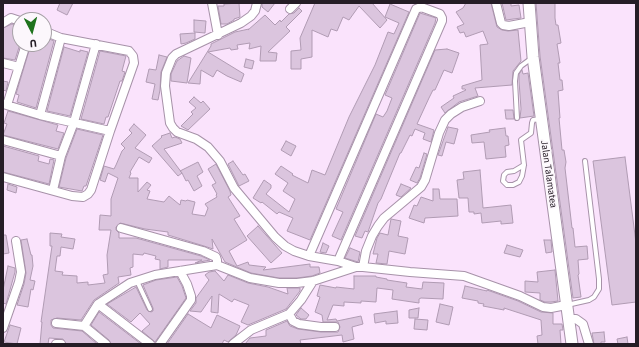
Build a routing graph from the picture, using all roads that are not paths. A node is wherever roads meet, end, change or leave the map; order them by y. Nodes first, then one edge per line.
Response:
1 (212, 3) edge
2 (257, 3) edge
3 (496, 3) edge
4 (529, 3) edge
5 (12, 18) edge
6 (530, 22) junction
7 (3, 23) edge
8 (52, 34) edge
9 (218, 35) junction
10 (61, 38) junction
11 (96, 44) junction
12 (24, 52) edge
13 (533, 57) junction
14 (3, 63) edge
15 (19, 68) junction
16 (480, 101) dead end
17 (5, 104) edge
18 (40, 115) junction
19 (517, 118) dead end
20 (541, 119) junction
21 (74, 122) junction
22 (110, 130) junction
23 (3, 140) edge
24 (61, 156) junction
25 (585, 161) dead end
26 (524, 165) junction
27 (3, 177) edge
28 (53, 190) junction
29 (121, 228) dead end
30 (16, 241) dead end
31 (309, 256) junction
32 (338, 261) junction
33 (217, 266) junction
34 (360, 267) junction
35 (180, 271) junction
36 (137, 281) junction
37 (313, 281) junction
38 (98, 304) junction
39 (566, 305) junction
40 (150, 309) dead end
41 (289, 314) junction
42 (568, 319) junction
43 (56, 323) dead end
44 (84, 326) junction
45 (335, 326) dead end
46 (3, 328) edge
47 (56, 344) edge
48 (61, 344) edge
49 (106, 344) edge
50 (150, 344) edge
51 (160, 344) edge
52 (233, 344) edge
53 (572, 344) edge
54 (589, 344) edge

1 - 9 street
2 - 9 street
3 - 6 street
4 - 6 street, Jalan Talamatea
5 - 7 street
6 - 13 street, Jalan Talamatea
8 - 10 street
9 - 31 street
10 - 11 street
10 - 18 street
11 - 21 street
11 - 22 street
12 - 15 street
13 - 19 lane
13 - 20 street, Jalan Talamatea
14 - 15 street
15 - 17 street
16 - 34 street
17 - 18 street
18 - 21 street
20 - 26 lane
20 - 39 street, Jalan Talamatea
21 - 22 street
21 - 24 street
22 - 28 street
23 - 24 street
24 - 28 street
25 - 39 lane
26 - 26 lane
27 - 28 street
29 - 33 street
30 - 46 street
31 - 32 street
31 - 32 street
32 - 34 street
33 - 35 street
33 - 37 street
34 - 37 street
34 - 39 street
35 - 36 street
35 - 51 street
36 - 38 street
36 - 40 lane
37 - 41 street
38 - 44 street
38 - 50 street
39 - 42 street, Jalan Talamatea
41 - 45 street
41 - 52 street
42 - 53 street, Jalan Talamatea
42 - 54 street
43 - 44 street
44 - 49 street
47 - 48 street

